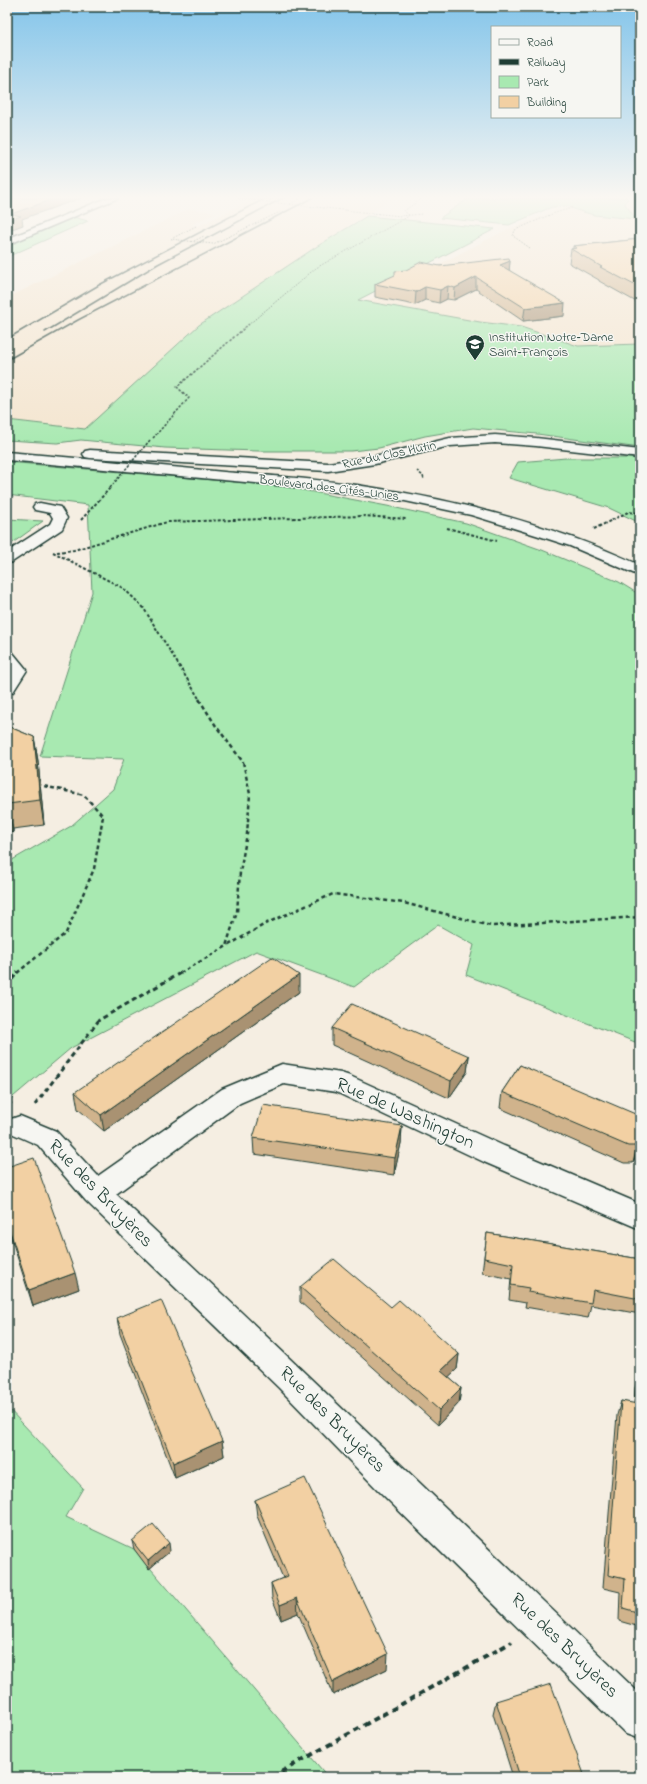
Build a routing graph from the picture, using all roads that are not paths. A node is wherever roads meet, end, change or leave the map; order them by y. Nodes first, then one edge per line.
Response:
1 (7, 447) edge
2 (90, 454) junction
3 (635, 454) edge
4 (7, 456) edge
5 (40, 508) dead end
6 (640, 556) edge
7 (7, 559) edge
8 (640, 571) edge
9 (7, 657) edge
10 (7, 688) edge
11 (20, 1126) road end
12 (96, 1193) junction
13 (640, 1217) edge
14 (640, 1720) edge

1 - 2 main road, Boulevard des Cités-Unies
2 - 3 main road, Rue du Clos Hutin
2 - 6 main road, Boulevard des Cités-Unies
4 - 8 main road, Boulevard des Cités-Unies
5 - 7 main road
9 - 10 main road
11 - 12 main road, Rue des Bruyères
12 - 13 main road, Rue de Washington
12 - 14 main road, Rue des Bruyères

